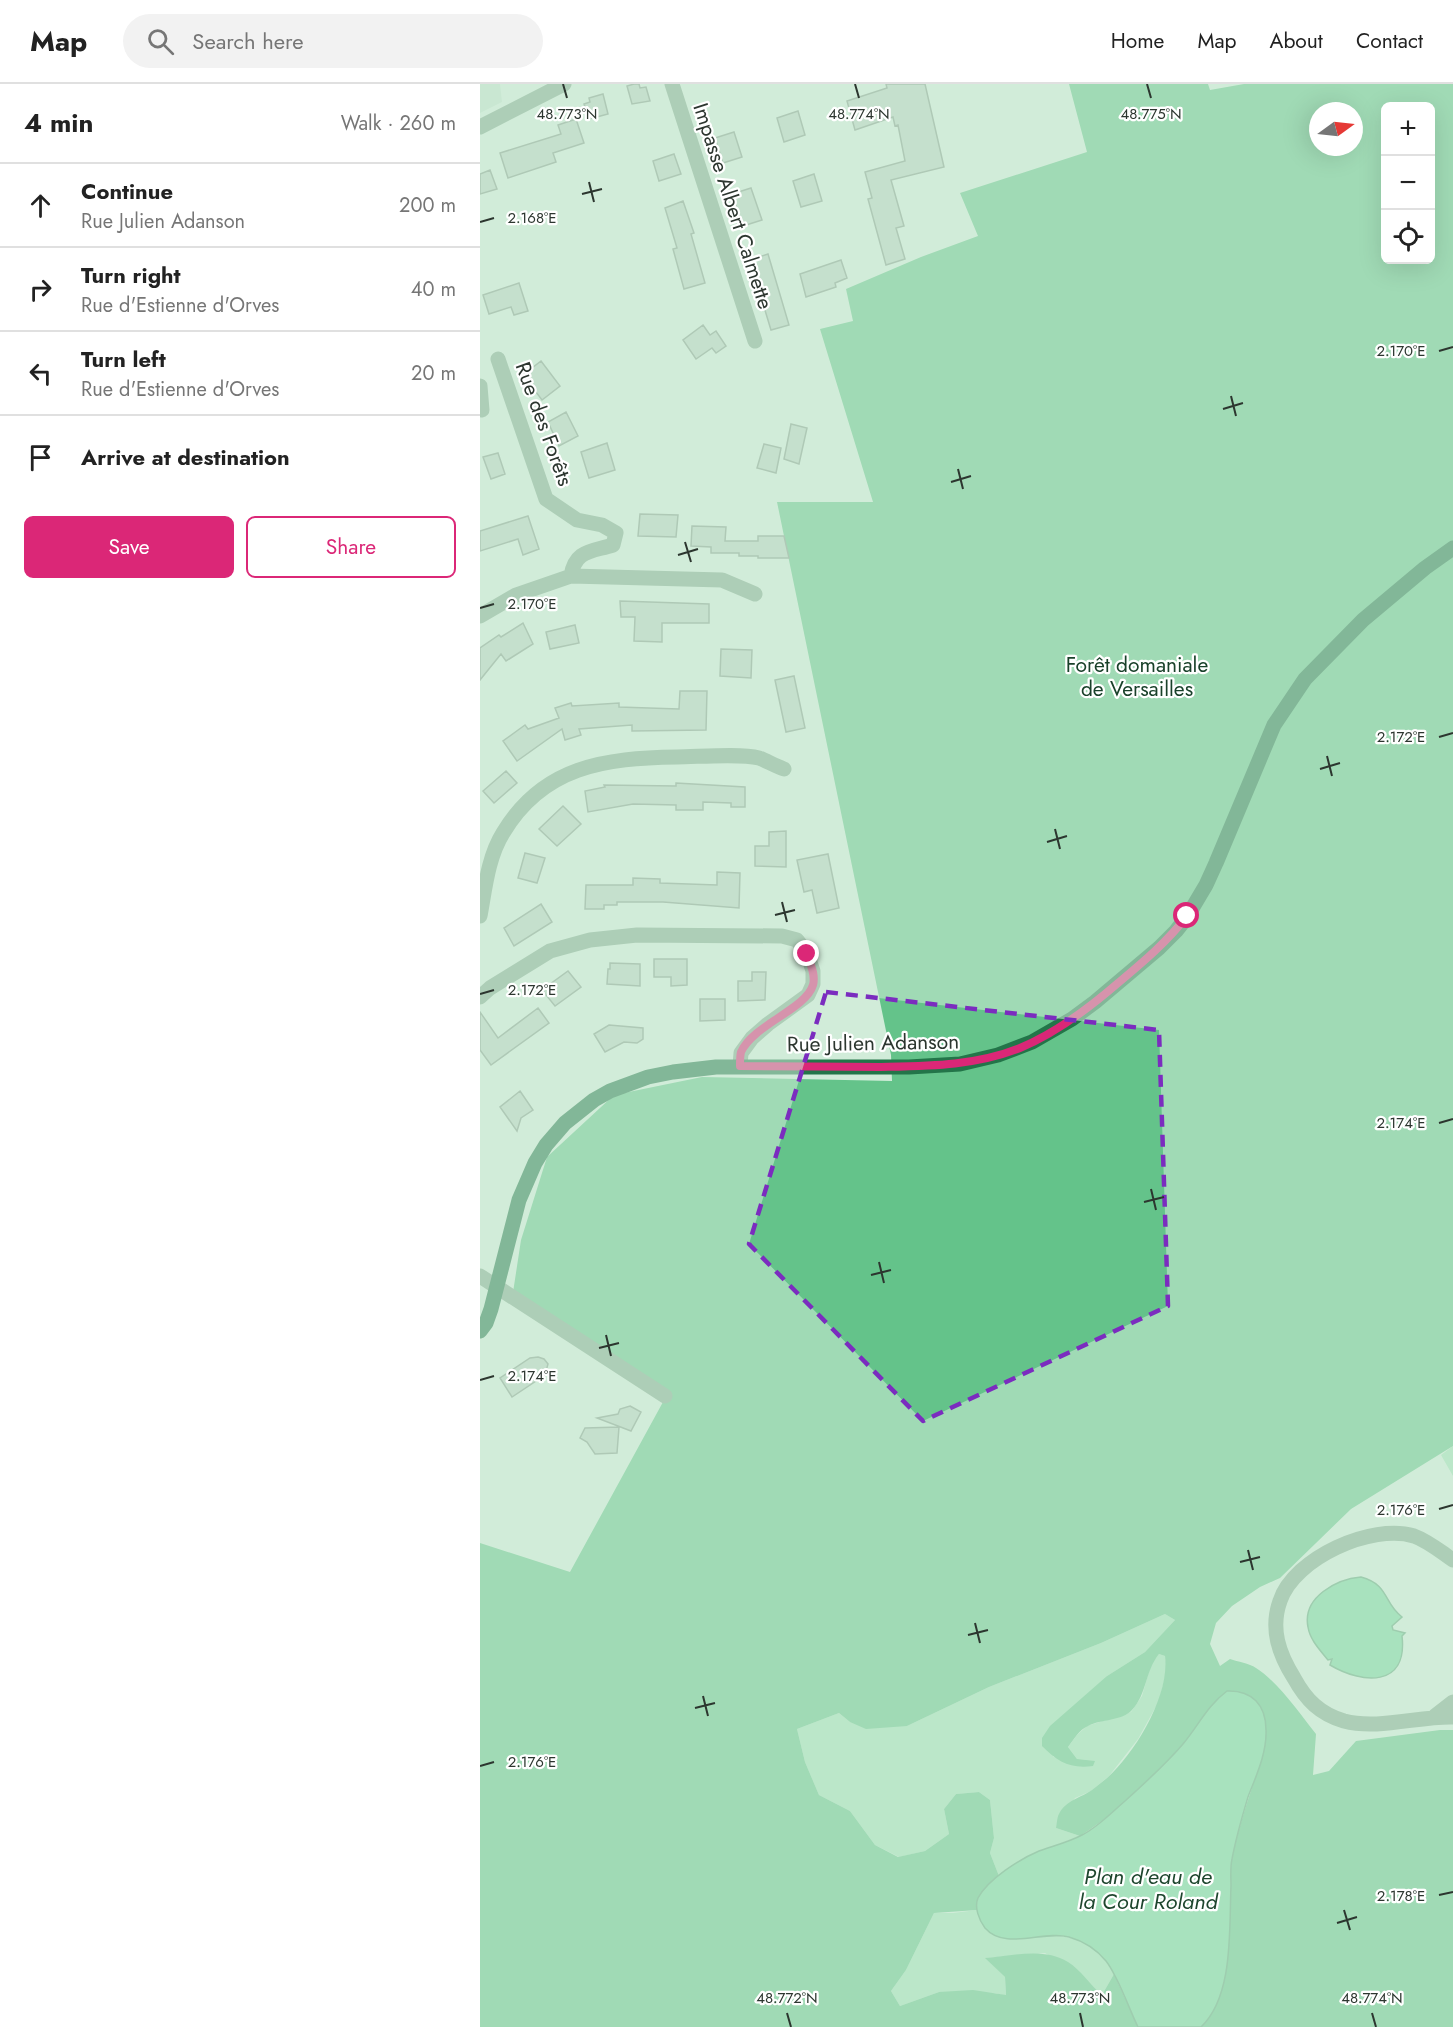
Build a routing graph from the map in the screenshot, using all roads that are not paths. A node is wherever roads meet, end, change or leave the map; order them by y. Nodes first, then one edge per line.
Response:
1 (564, 84) edge
2 (672, 84) edge
3 (480, 127) edge
4 (755, 341) dead end
5 (498, 359) dead end
6 (480, 386) edge
7 (482, 410) dead end
8 (1453, 548) edge
9 (572, 576) junction
10 (755, 594) dead end
11 (480, 616) edge
12 (783, 769) dead end
13 (480, 916) edge
14 (480, 997) edge
15 (740, 1066) junction
16 (480, 1276) edge
17 (496, 1287) junction
18 (480, 1331) edge
19 (665, 1396) dead end
20 (1453, 1560) edge
21 (1453, 1702) edge
22 (1435, 1716) junction
23 (1453, 1717) edge

1 - 3 street
2 - 4 street, Impasse Albert Calmette
5 - 9 street, Rue des Forêts
6 - 7 street
8 - 15 main road, Rue Julien Adanson
9 - 10 street
9 - 11 street
12 - 13 street
14 - 15 street
15 - 17 main road, Rue Julien Adanson
16 - 17 street
17 - 18 main road, Rue Julien Adanson
17 - 19 street
20 - 22 street
21 - 22 street
22 - 23 street

